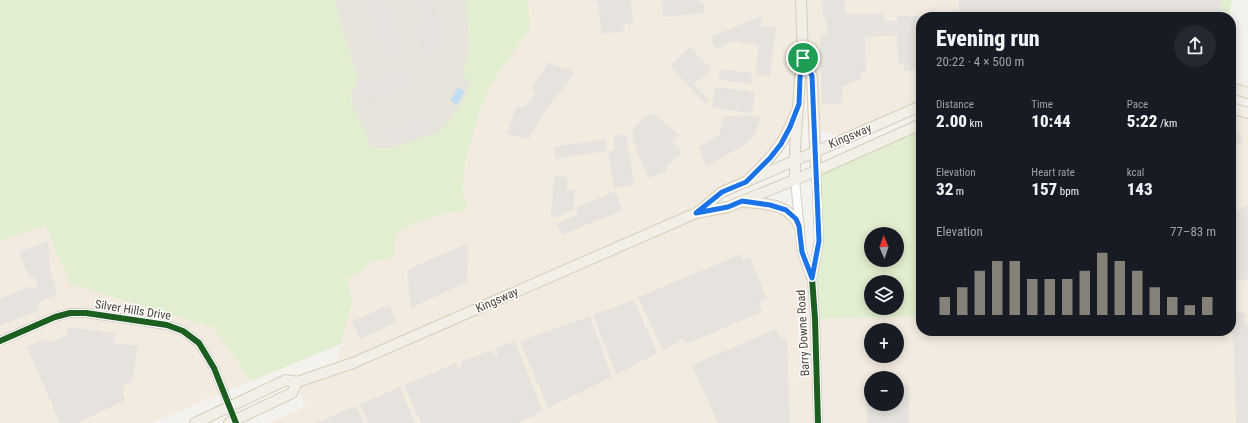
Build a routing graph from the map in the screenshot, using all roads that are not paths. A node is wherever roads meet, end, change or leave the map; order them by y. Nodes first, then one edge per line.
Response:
1 (801, 0) edge
2 (803, 58) junction
3 (1236, 89) edge
4 (1248, 93) edge
5 (799, 104) junction
6 (916, 108) edge
7 (1236, 109) edge
8 (1248, 113) edge
9 (916, 126) edge
10 (815, 151) junction
11 (795, 161) junction
12 (816, 171) junction
13 (795, 180) junction
14 (746, 182) junction
15 (742, 201) junction
16 (696, 213) junction
17 (799, 226) junction
18 (812, 278) junction
19 (0, 341) edge
20 (297, 382) junction
21 (230, 406) junction
22 (233, 422) edge
23 (196, 423) edge
24 (818, 423) edge

1 - 2 main road, Barry Downe Road
2 - 5 main road, Barry Downe Road
2 - 10 main road, Barry Downe Road
3 - 4 main road
5 - 11 main road, Barry Downe Road
5 - 14 main road
6 - 10 main road, Kingsway
7 - 8 main road
9 - 12 main road, Kingsway
10 - 11 main road, Kingsway
10 - 12 main road, Barry Downe Road
11 - 13 main road, Barry Downe Road
11 - 14 main road, Kingsway
12 - 13 main road, Kingsway
12 - 18 street, Barry Downe Road
13 - 15 main road, Kingsway
13 - 17 street, Barry Downe Road
14 - 16 main road, Kingsway
15 - 16 main road, Kingsway
15 - 17 main road
16 - 20 main road, Kingsway
17 - 18 street, Barry Downe Road
18 - 24 street, Barry Downe Road
19 - 21 street, Silver Hills Drive
20 - 21 main road, Kingsway
20 - 22 main road
21 - 22 street, Silver Hills Drive
21 - 23 main road, Kingsway

